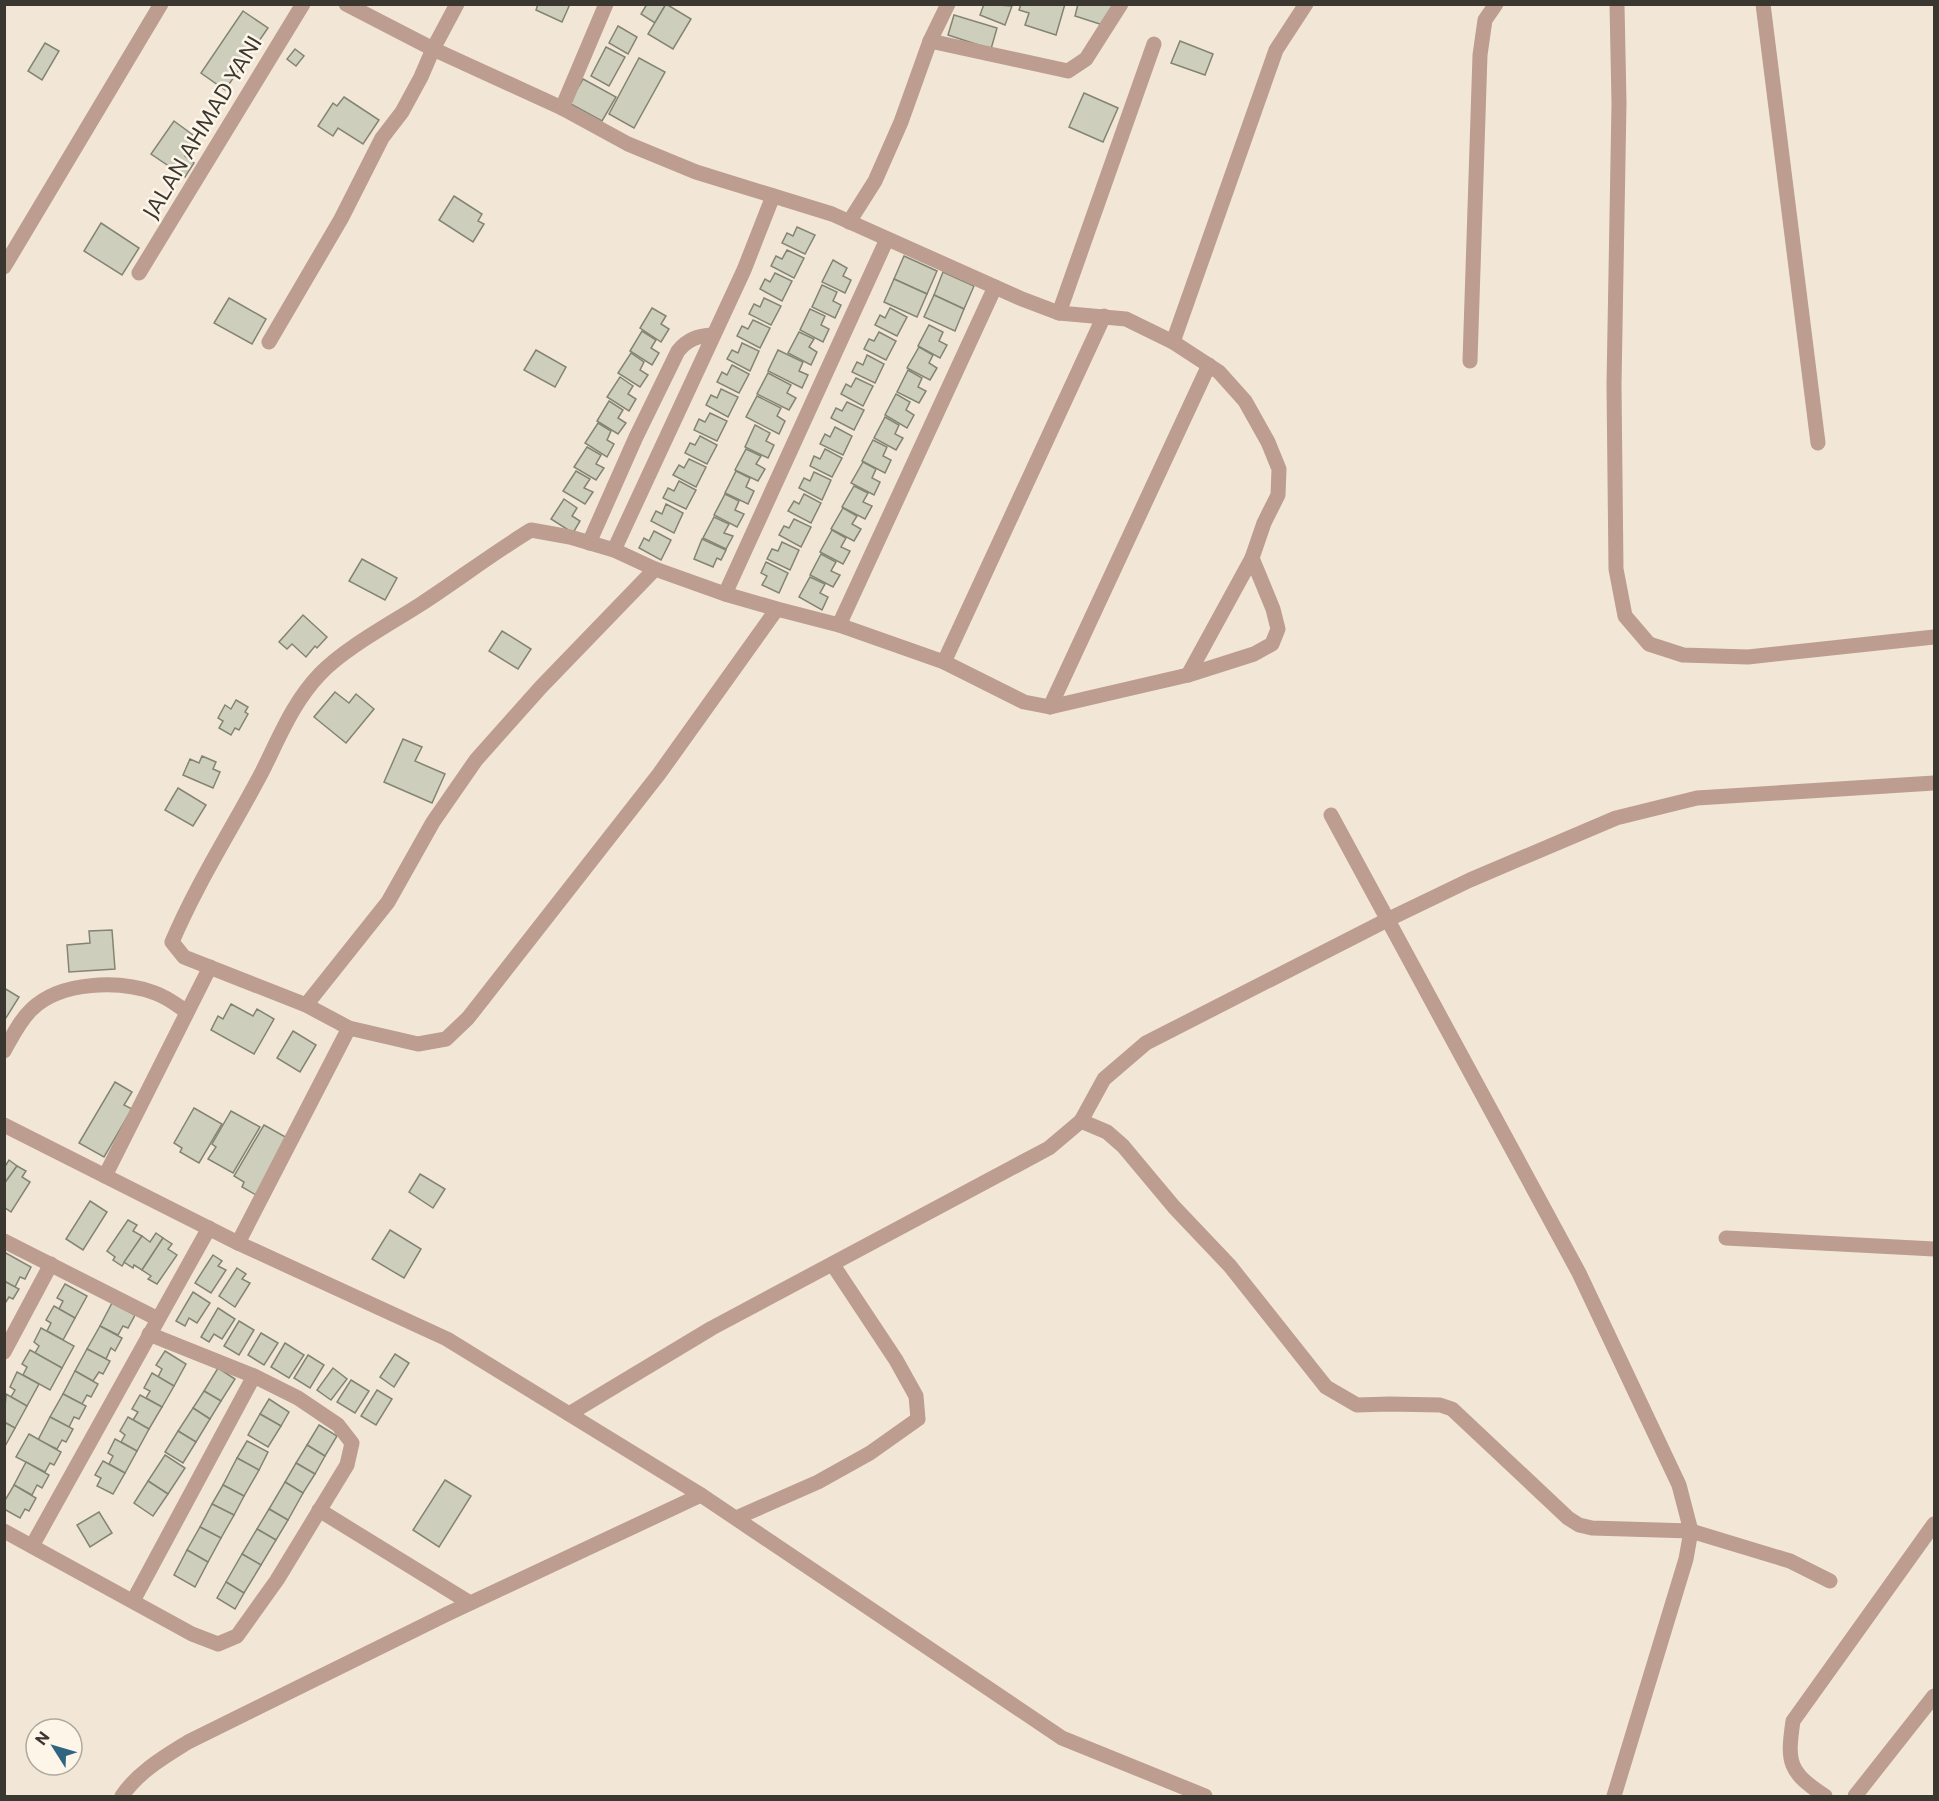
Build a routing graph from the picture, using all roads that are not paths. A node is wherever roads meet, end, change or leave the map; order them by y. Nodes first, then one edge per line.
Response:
1 (161, 4) edge
2 (303, 4) edge
3 (346, 4) edge
4 (457, 4) edge
5 (606, 4) edge
6 (948, 4) edge
7 (1121, 4) edge
8 (1306, 4) edge
9 (1496, 4) edge
10 (1617, 4) edge
11 (1763, 4) edge
12 (930, 41) junction
13 (1154, 44) dead end
14 (434, 49) junction
15 (562, 108) junction
16 (772, 196) junction
17 (849, 222) junction
18 (887, 239) junction
19 (4, 267) edge
20 (140, 273) dead end
21 (994, 287) junction
22 (1059, 313) junction
23 (1104, 316) junction
24 (713, 335) junction
25 (270, 342) dead end
26 (1173, 342) junction
27 (1470, 361) dead end
28 (1209, 365) junction
29 (1818, 443) dead end
30 (589, 543) junction
31 (614, 550) junction
32 (1252, 558) junction
33 (655, 569) junction
34 (725, 594) junction
35 (777, 609) junction
36 (839, 625) junction
37 (1935, 638) edge
38 (945, 662) junction
39 (1188, 675) junction
40 (1050, 707) junction
41 (1935, 783) edge
42 (1332, 815) dead end
43 (1389, 918) junction
44 (210, 967) junction
45 (306, 1005) junction
46 (187, 1012) junction
47 (349, 1028) junction
48 (4, 1052) edge
49 (1081, 1121) junction
50 (4, 1125) edge
51 (105, 1176) junction
52 (209, 1227) junction
53 (1726, 1238) dead end
54 (4, 1241) edge
55 (238, 1243) junction
56 (1935, 1249) edge
57 (51, 1264) junction
58 (833, 1265) junction
59 (158, 1318) junction
60 (149, 1334) junction
61 (4, 1352) edge
62 (254, 1376) junction
63 (569, 1414) junction
64 (701, 1495) junction
65 (319, 1510) junction
66 (736, 1518) junction
67 (1935, 1524) edge
68 (4, 1531) edge
69 (1691, 1531) junction
70 (32, 1546) junction
71 (1830, 1581) dead end
72 (133, 1601) junction
73 (470, 1603) junction
74 (1935, 1696) edge
75 (122, 1797) edge
76 (1205, 1797) edge
77 (1614, 1797) edge
78 (1825, 1797) edge
79 (1855, 1797) edge

1 - 19 street
2 - 20 street, JALAN AHMAD YANI
3 - 14 street
4 - 14 street
5 - 15 street
6 - 12 street
7 - 12 street
8 - 26 street
9 - 27 street
10 - 37 street
11 - 29 street
12 - 17 street
13 - 22 street
14 - 15 street
14 - 25 street
15 - 16 street
16 - 17 street
16 - 24 street
17 - 18 street
18 - 21 street
18 - 34 street
21 - 22 street
21 - 36 street
22 - 23 street
23 - 26 street
23 - 38 street
24 - 30 street
24 - 31 street
26 - 28 street
28 - 32 street
28 - 40 street
30 - 31 street
30 - 44 street
31 - 33 street
32 - 39 street
32 - 39 street
33 - 34 street
33 - 45 street
34 - 35 street
35 - 36 street
35 - 47 street
36 - 38 street
38 - 40 street
39 - 40 street
41 - 43 street
42 - 43 street
43 - 49 street
43 - 69 street
44 - 45 street
44 - 46 street
45 - 47 street
46 - 48 street
46 - 51 street
47 - 55 street
49 - 58 street
49 - 69 street
50 - 51 street
51 - 52 street
52 - 55 street
52 - 59 street
53 - 56 street
54 - 57 street
55 - 63 street
57 - 59 street
57 - 61 street
58 - 63 street
58 - 66 street
59 - 60 street
60 - 62 street
60 - 70 street
62 - 65 street
62 - 72 street
63 - 64 street
64 - 66 street
64 - 73 street
65 - 72 street
65 - 73 street
66 - 76 street
67 - 78 street
68 - 70 street
69 - 71 street
69 - 77 street
70 - 72 street
73 - 75 street
74 - 79 street

